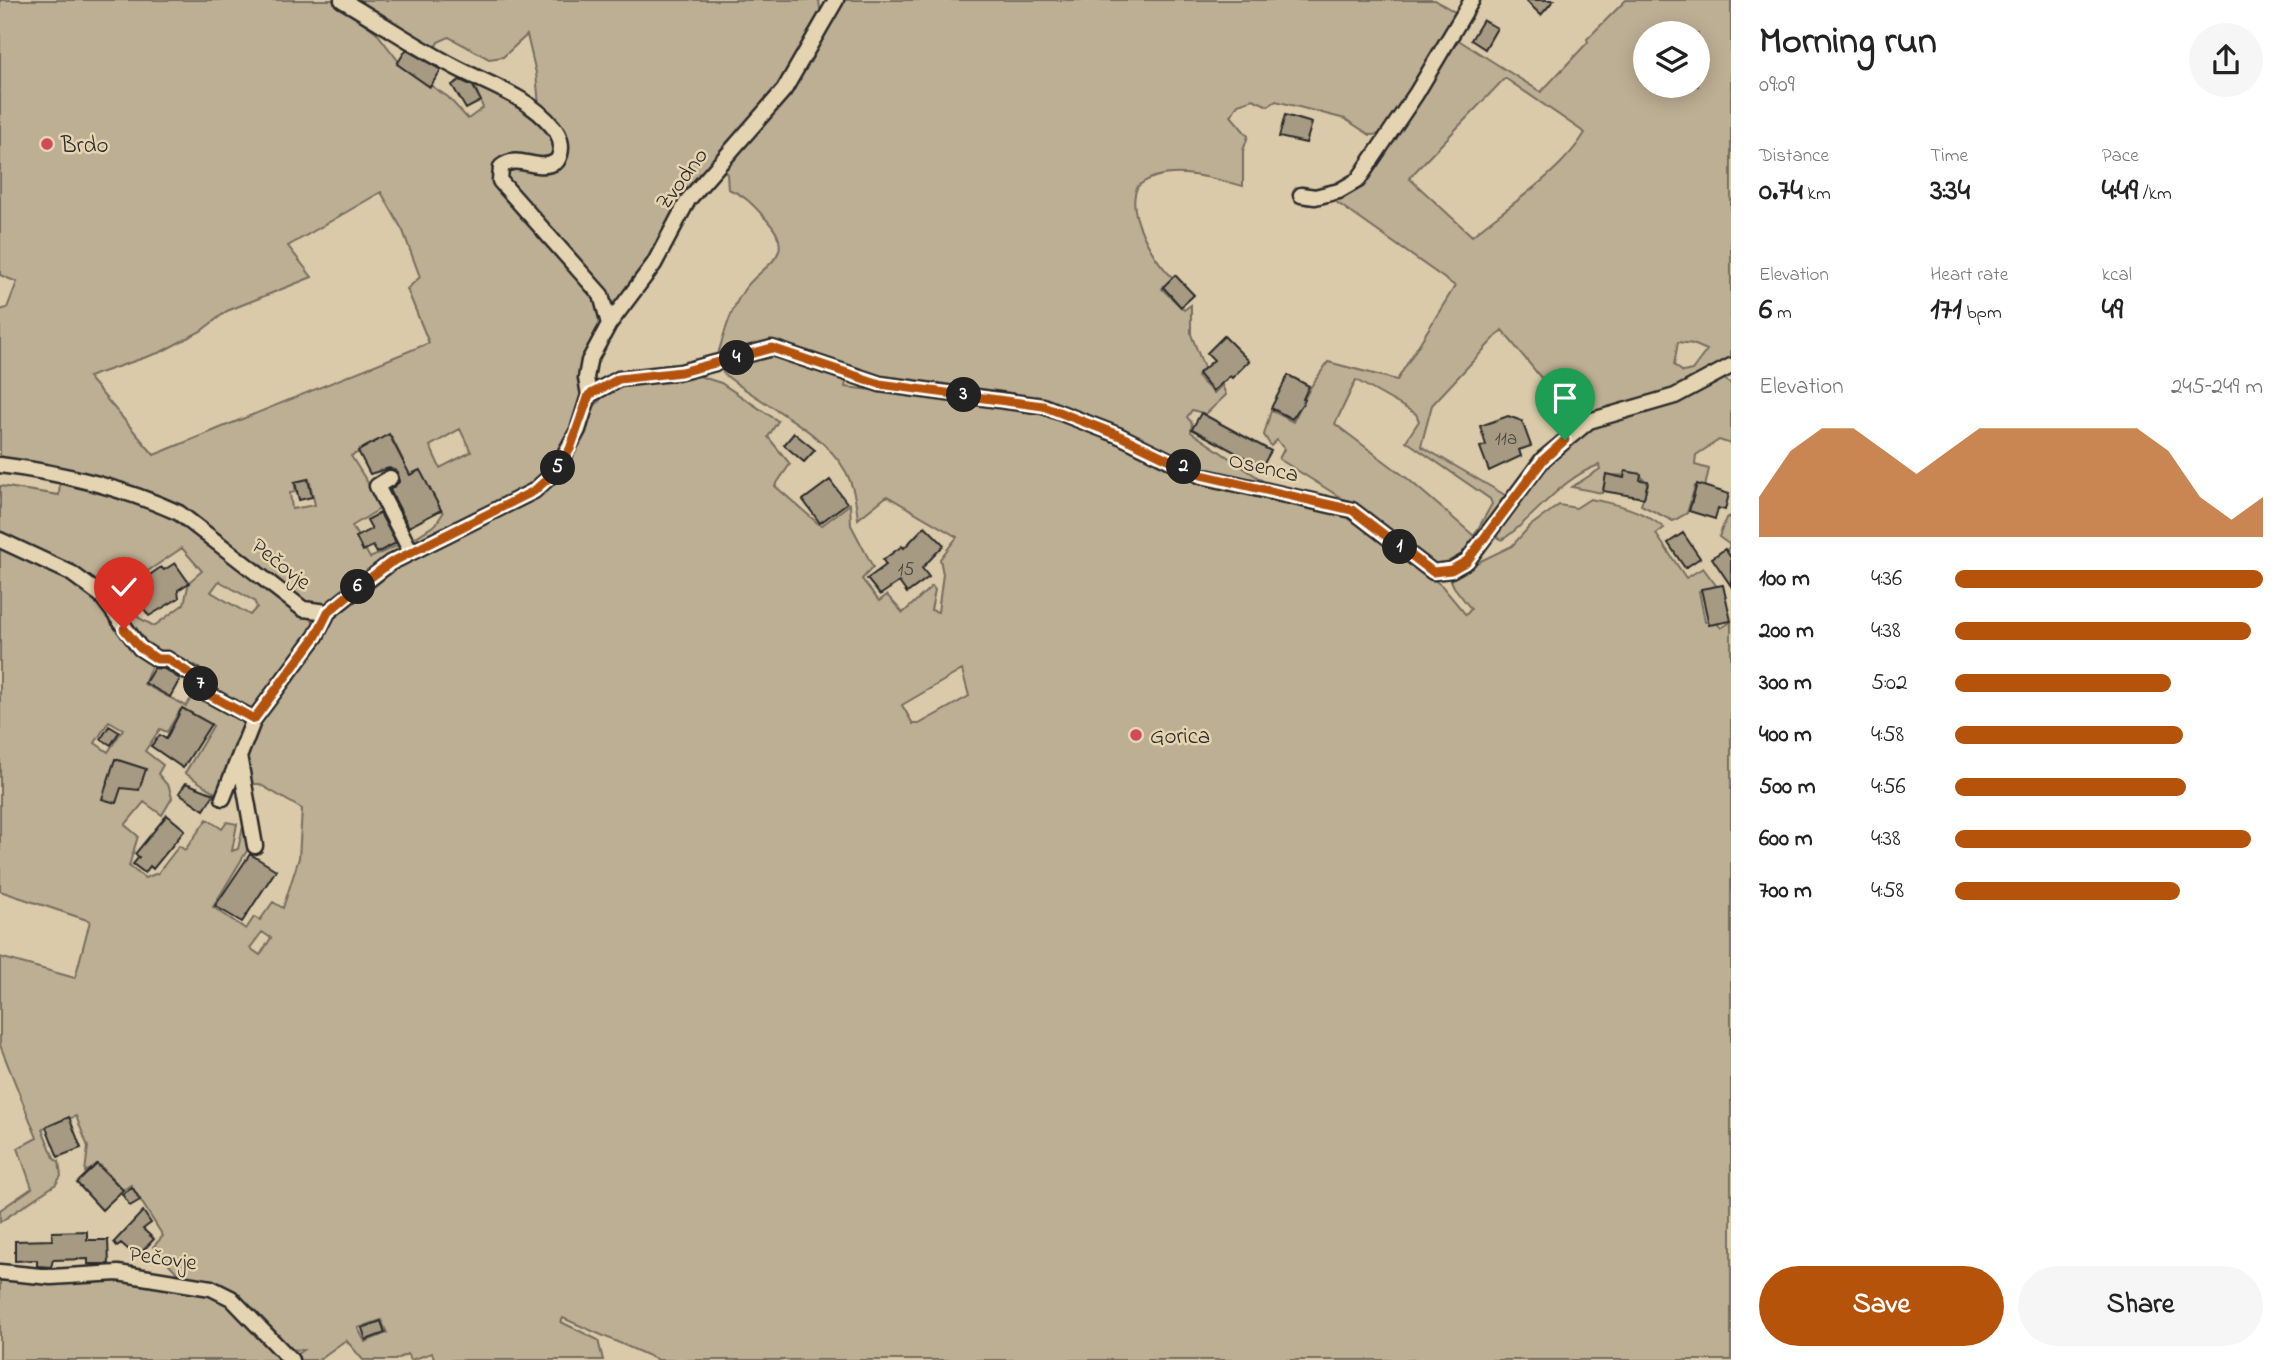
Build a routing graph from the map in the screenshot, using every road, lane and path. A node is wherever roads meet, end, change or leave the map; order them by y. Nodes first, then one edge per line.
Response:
1 (342, 0) edge
2 (836, 0) edge
3 (1472, 0) edge
4 (1301, 195) dead end
5 (609, 324) junction
6 (1731, 366) edge
7 (589, 395) junction
8 (0, 465) edge
9 (390, 478) dead end
10 (0, 540) edge
11 (411, 552) junction
12 (328, 612) junction
13 (254, 719) junction
14 (240, 756) junction
15 (223, 798) dead end
16 (255, 846) dead end
17 (0, 1272) edge
18 (291, 1360) edge

1 - 5 street
2 - 5 street, Zvodno
3 - 4 street
5 - 7 street, Zvodno
6 - 7 street, Osenca
7 - 11 street, Pečovje
8 - 12 street, Pečovje
9 - 11 street
10 - 13 street
11 - 12 street, Pečovje
12 - 13 street
13 - 14 street
14 - 15 street
14 - 16 street
17 - 18 street, Pečovje

